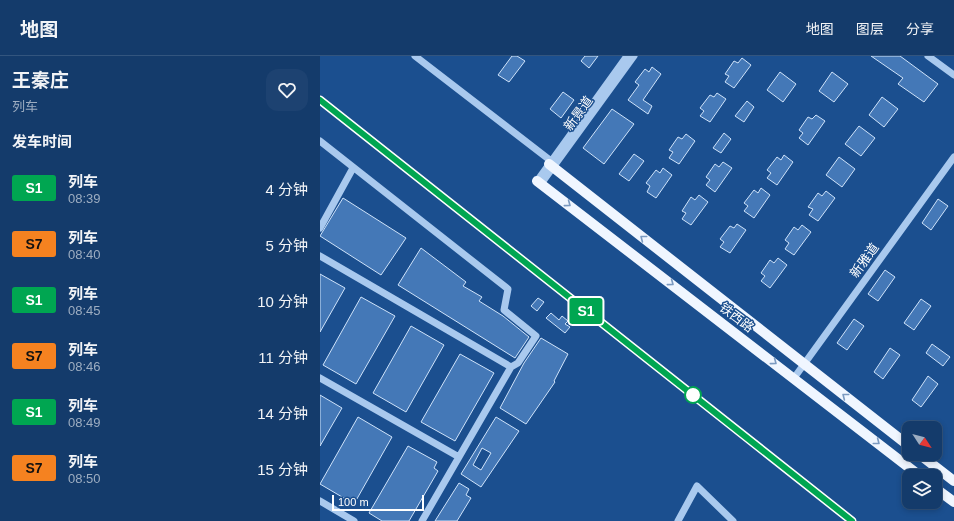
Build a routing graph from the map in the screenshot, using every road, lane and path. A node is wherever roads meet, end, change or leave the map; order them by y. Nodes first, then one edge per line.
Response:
1 (415, 56) edge
2 (627, 56) edge
3 (634, 56) edge
4 (928, 56) edge
5 (954, 75) edge
6 (320, 140) edge
7 (954, 157) edge
8 (552, 164) junction
9 (954, 165) edge
10 (354, 168) junction
11 (539, 182) joint
12 (320, 228) edge
13 (320, 256) edge
14 (806, 366) junction
15 (511, 367) junction
16 (320, 378) edge
17 (796, 379) junction
18 (902, 441) edge
19 (459, 457) junction
20 (929, 461) edge
21 (911, 469) edge
22 (954, 481) edge
23 (942, 493) edge
24 (320, 501) edge
25 (954, 502) edge
26 (354, 521) edge
27 (422, 521) edge
28 (678, 521) edge
29 (733, 521) edge

1 - 8 street
2 - 8 street, 新景道
3 - 8 street, 新景道
4 - 5 street
6 - 10 street
7 - 14 street, 新雅道
8 - 11 street, 新景道
14 -> 8 main road, 铁西路
9 - 14 street, 新雅道
10 - 12 street
10 - 15 street
11 -> 17 main road, 铁西路
13 - 15 street
14 - 17 street, 新雅道
18 -> 14 main road, 铁西路
15 - 19 street
16 - 19 street
17 -> 21 main road, 铁西路
19 - 27 street
20 - 22 main road
23 - 25 main road
24 - 26 street
28 - 29 street

